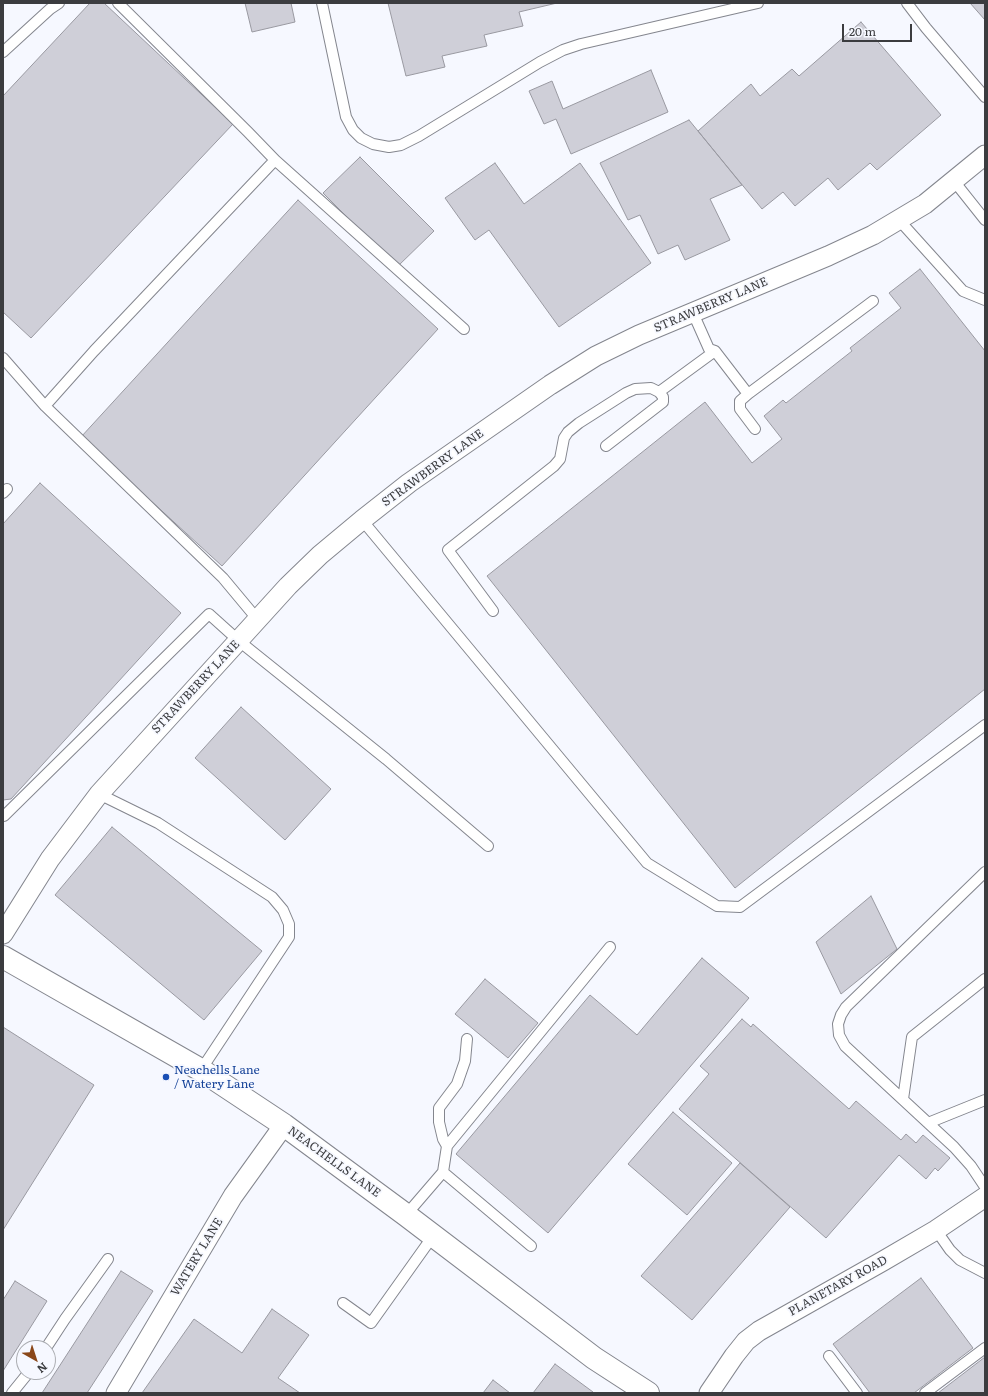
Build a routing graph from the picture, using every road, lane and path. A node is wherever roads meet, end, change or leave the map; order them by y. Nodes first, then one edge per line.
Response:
1 (59, 3) edge
2 (118, 3) edge
3 (322, 3) edge
4 (758, 3) edge
5 (907, 3) edge
6 (3, 52) edge
7 (985, 97) edge
8 (985, 155) edge
9 (275, 160) junction
10 (954, 181) junction
11 (899, 220) junction
12 (985, 220) edge
13 (985, 300) edge
14 (873, 301) dead end
15 (693, 313) junction
16 (464, 329) dead end
17 (715, 351) junction
18 (3, 358) edge
19 (659, 392) junction
20 (748, 394) junction
21 (45, 406) junction
22 (755, 430) dead end
23 (606, 446) dead end
24 (362, 520) junction
25 (493, 610) dead end
26 (258, 620) junction
27 (239, 641) junction
28 (985, 725) edge
29 (99, 794) junction
30 (3, 816) edge
31 (488, 846) dead end
32 (985, 872) edge
33 (3, 934) edge
34 (610, 947) dead end
35 (3, 957) edge
36 (985, 979) edge
37 (467, 1039) dead end
38 (201, 1070) junction
39 (903, 1099) junction
40 (985, 1100) edge
41 (928, 1123) junction
42 (284, 1125) junction
43 (447, 1146) junction
44 (443, 1172) junction
45 (985, 1187) edge
46 (985, 1197) edge
47 (406, 1215) junction
48 (936, 1230) junction
49 (433, 1236) junction
50 (531, 1246) dead end
51 (108, 1259) dead end
52 (985, 1273) edge
53 (343, 1303) dead end
54 (52, 1340) edge
55 (985, 1348) edge
56 (829, 1356) dead end
57 (23, 1380) edge
58 (12, 1393) edge
59 (116, 1393) edge
60 (648, 1393) edge
61 (709, 1393) edge
62 (857, 1393) edge
63 (925, 1393) edge

1 - 6 lane
2 - 9 lane
3 - 4 lane
5 - 7 lane
8 - 10 street, STRAWBERRY LANE
9 - 16 lane
9 - 21 lane
10 - 11 street, STRAWBERRY LANE
10 - 12 lane
11 - 13 lane
11 - 15 street, STRAWBERRY LANE
14 - 20 lane
15 - 17 lane
15 - 24 street, STRAWBERRY LANE
17 - 19 lane
17 - 20 lane
18 - 21 lane
19 - 23 lane
19 - 25 lane
20 - 22 lane
21 - 26 lane
24 - 26 street, STRAWBERRY LANE
24 - 28 lane
26 - 27 street, STRAWBERRY LANE
27 - 29 street, STRAWBERRY LANE
27 - 30 lane
27 - 31 lane
29 - 33 street, STRAWBERRY LANE
29 - 38 lane
32 - 39 lane
34 - 43 lane
35 - 38 street, NEACHELLS LANE
36 - 39 lane
37 - 43 lane
38 - 42 street, NEACHELLS LANE
39 - 41 lane
40 - 41 lane
41 - 45 lane
42 - 47 street, NEACHELLS LANE
42 - 59 street, WATERY LANE
43 - 44 lane
44 - 47 lane
44 - 50 lane
46 - 48 street, PLANETARY ROAD
47 - 49 street, NEACHELLS LANE
48 - 52 lane
48 - 61 street, PLANETARY ROAD
49 - 53 lane
49 - 60 street, NEACHELLS LANE
51 - 54 lane
55 - 63 lane
56 - 62 lane
57 - 58 lane

